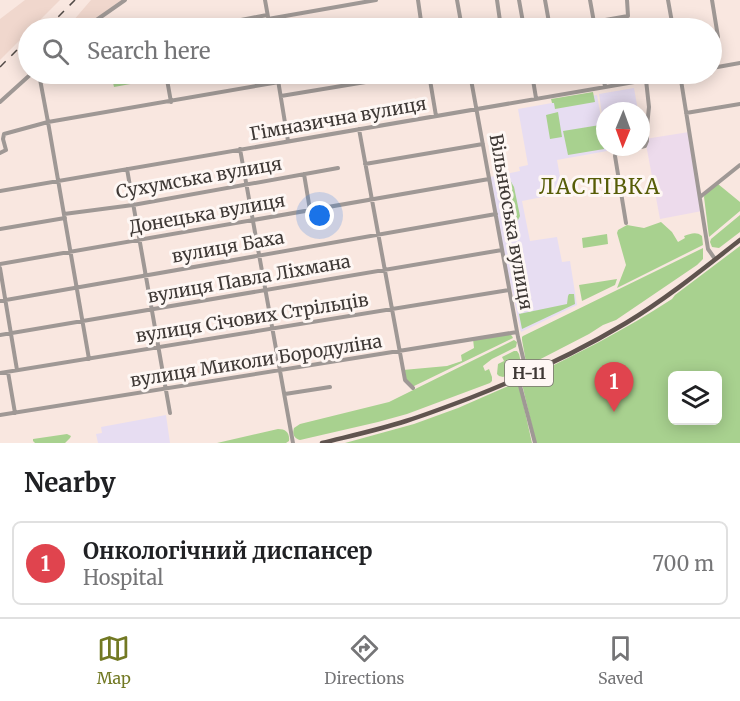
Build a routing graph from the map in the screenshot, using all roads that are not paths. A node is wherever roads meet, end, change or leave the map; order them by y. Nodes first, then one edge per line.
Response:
1 (125, 0) edge
2 (265, 0) edge
3 (376, 0) edge
4 (418, 0) edge
5 (457, 0) edge
6 (497, 0) edge
7 (519, 0) edge
8 (545, 0) edge
9 (590, 0) edge
10 (627, 0) edge
11 (668, 0) edge
12 (712, 0) edge
13 (268, 17) junction
14 (99, 18) edge
15 (262, 18) edge
16 (421, 18) edge
17 (460, 18) edge
18 (500, 18) edge
19 (522, 18) edge
20 (548, 18) edge
21 (593, 18) edge
22 (613, 18) edge
23 (671, 18) edge
24 (715, 18) edge
25 (740, 63) edge
26 (722, 66) edge
27 (20, 84) edge
28 (41, 84) edge
29 (168, 84) edge
30 (268, 84) edge
31 (279, 84) edge
32 (354, 84) edge
33 (431, 84) edge
34 (472, 84) edge
35 (534, 84) edge
36 (605, 84) edge
37 (623, 84) edge
38 (647, 84) edge
39 (682, 84) edge
40 (605, 87) junction
41 (281, 96) junction
42 (536, 98) junction
43 (0, 102) edge
44 (171, 102) junction
45 (649, 102) edge
46 (740, 104) edge
47 (477, 109) junction
48 (686, 113) junction
49 (436, 116) junction
50 (48, 122) junction
51 (359, 129) junction
52 (288, 141) junction
53 (483, 144) junction
54 (240, 149) junction
55 (0, 153) edge
56 (615, 156) edge
57 (365, 164) junction
58 (740, 165) edge
59 (338, 168) dead end
60 (127, 169) junction
61 (304, 174) junction
62 (489, 179) junction
63 (58, 181) junction
64 (247, 184) junction
65 (0, 191) edge
66 (700, 197) junction
67 (372, 199) junction
68 (134, 205) junction
69 (310, 210) junction
70 (496, 214) junction
71 (64, 216) junction
72 (253, 220) junction
73 (626, 223) dead end
74 (0, 229) edge
75 (378, 235) junction
76 (140, 240) junction
77 (740, 240) edge
78 (502, 250) junction
79 (70, 252) junction
80 (260, 255) junction
81 (715, 259) junction
82 (0, 266) edge
83 (385, 270) junction
84 (146, 275) junction
85 (77, 287) junction
86 (266, 290) junction
87 (509, 290) junction
88 (3, 300) edge
89 (392, 309) junction
90 (152, 310) junction
91 (82, 321) junction
92 (273, 328) junction
93 (517, 332) junction
94 (11, 334) junction
95 (0, 335) edge
96 (158, 347) junction
97 (400, 351) junction
98 (89, 359) junction
99 (17, 370) junction
100 (280, 370) junction
101 (8, 372) junction
102 (0, 373) edge
103 (527, 374) junction
104 (518, 378) junction
105 (330, 387) dead end
106 (413, 388) dead end
107 (165, 389) junction
108 (285, 394) junction
109 (15, 413) junction
110 (170, 413) dead end
111 (0, 416) edge
112 (293, 443) edge
113 (322, 443) edge
114 (535, 443) edge

1 - 14 street
2 - 13 street
3 - 13 street
4 - 16 street
5 - 17 street
6 - 18 street
7 - 19 street
8 - 20 street
9 - 21 street
10 - 22 street
11 - 23 street
12 - 24 street
13 - 15 street
25 - 26 street
27 - 43 street
28 - 50 street
29 - 44 street
30 - 44 street
31 - 41 street
32 - 41 street
33 - 49 street
34 - 47 street, Вільнюська вулиця
35 - 42 street
36 - 40 street
37 - 40 street, Гімназична вулиця
38 - 45 street
39 - 48 street
40 - 42 street, Гімназична вулиця
41 - 52 street
42 - 47 street, Гімназична вулиця
44 - 50 street
46 - 48 street
47 - 49 street, Гімназична вулиця
47 - 53 street, Вільнюська вулиця
48 - 66 street
49 - 51 street, Гімназична вулиця
50 - 55 street
50 - 63 street
51 - 52 street, Гімназична вулиця
51 - 57 street
52 - 54 street, Гімназична вулиця
53 - 57 street
53 - 62 street, Вільнюська вулиця
54 - 60 street, Гімназична вулиця
54 - 64 street
56 - 73 street
57 - 67 street
58 - 66 street
59 - 61 street, Сухумська вулиця
60 - 63 street, Гімназична вулиця
60 - 68 street
61 - 64 street, Сухумська вулиця
61 - 69 street
62 - 67 street, Донецька вулиця
62 - 70 street, Вільнюська вулиця
63 - 65 street, Гімназична вулиця
63 - 71 street
64 - 68 street, Сухумська вулиця
64 - 72 street
66 - 81 street
67 - 69 street, Донецька вулиця
67 - 75 street
68 - 71 street, Сухумська вулиця
68 - 76 street
69 - 72 street, Донецька вулиця
70 - 75 street, вулиця Баха
70 - 78 street, Вільнюська вулиця
71 - 74 street, Сухумська вулиця
71 - 79 street
72 - 76 street, Донецька вулиця
72 - 80 street
75 - 80 street, вулиця Баха
75 - 83 street
76 - 79 street, Донецька вулиця
76 - 84 street
77 - 81 main road, Н-11
78 - 83 street, вулиця Павла Ліхмана
78 - 87 street, Вільнюська вулиця
79 - 82 street, Донецька вулиця
79 - 85 street
80 - 84 street, вулиця Баха
80 - 86 street
81 - 103 main road, Н-11
82 - 88 street
83 - 86 street, вулиця Павла Ліхмана
83 - 89 street
84 - 85 street, вулиця Баха
84 - 90 street
85 - 88 street, вулиця Баха
85 - 91 street
86 - 90 street, вулиця Павла Ліхмана
86 - 92 street
87 - 89 street, вулиця Січових Стрільців
87 - 93 street, Вільнюська вулиця
88 - 94 street
89 - 92 street, вулиця Січових Стрільців
89 - 97 street
90 - 91 street, вулиця Павла Ліхмана
90 - 96 street
91 - 94 street, вулиця Павла Ліхмана
91 - 98 street
92 - 96 street, вулиця Січових Стрільців
92 - 100 street
93 - 97 street, вулиця Миколи Бородуліна
93 - 103 street, Вільнюська вулиця
94 - 95 street, вулиця Павла Ліхмана
94 - 99 street
96 - 98 street, вулиця Січових Стрільців
96 - 107 street
97 - 100 street, вулиця Миколи Бородуліна
97 - 106 street
98 - 99 street, вулиця Січових Стрільців
99 - 101 street, вулиця Січових Стрільців
100 - 107 street, вулиця Миколи Бородуліна
100 - 108 street
101 - 102 street, вулиця Січових Стрільців
101 - 109 street
103 - 104 main road, Н-11
104 - 113 main road, Н-11
104 - 114 street
105 - 108 street
107 - 109 street, вулиця Миколи Бородуліна
107 - 110 street
108 - 112 street
109 - 111 street, вулиця Миколи Бородуліна

